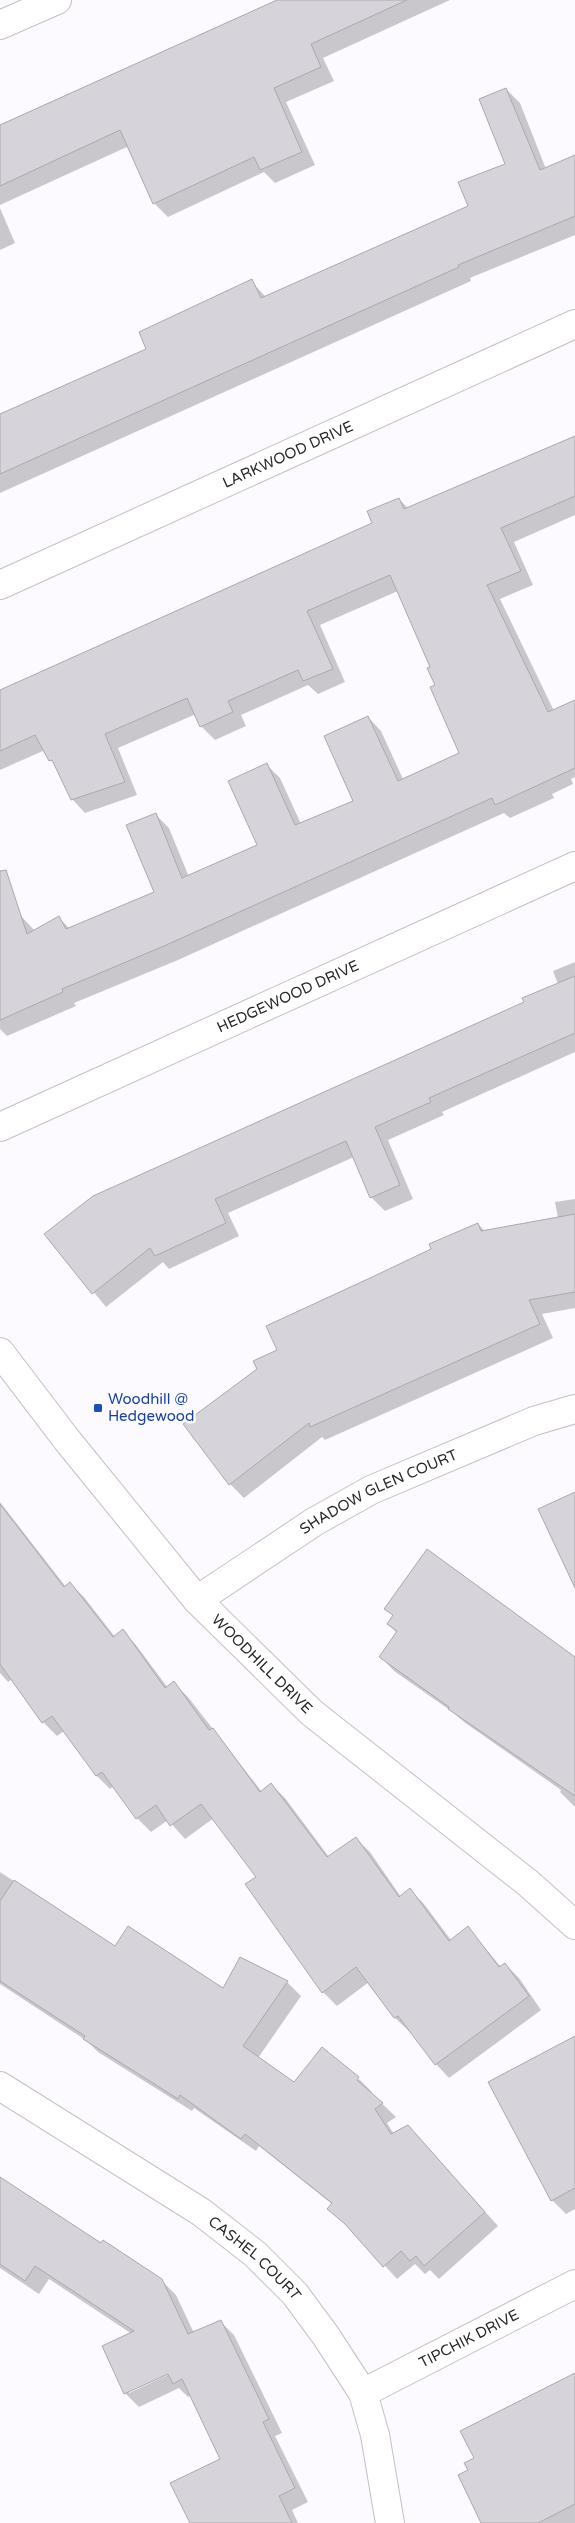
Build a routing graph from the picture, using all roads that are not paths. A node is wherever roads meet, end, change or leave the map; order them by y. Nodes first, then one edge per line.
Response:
1 (57, 0) edge
2 (0, 25) edge
3 (575, 324) edge
4 (0, 585) edge
5 (575, 866) edge
6 (0, 1127) edge
7 (0, 1352) edge
8 (575, 1408) edge
9 (197, 1600) junction
10 (575, 1925) edge
11 (0, 2086) edge
12 (575, 2284) edge
13 (364, 2393) junction
14 (390, 2523) edge

1 - 2 street
3 - 4 street, LARKWOOD DRIVE
5 - 6 street, HEDGEWOOD DRIVE
7 - 9 street, WOODHILL DRIVE
8 - 9 street, SHADOW GLEN COURT
9 - 10 street, WOODHILL DRIVE
11 - 13 street, CASHEL COURT
12 - 13 street, TIPCHIK DRIVE
13 - 14 street, CASHEL COURT

